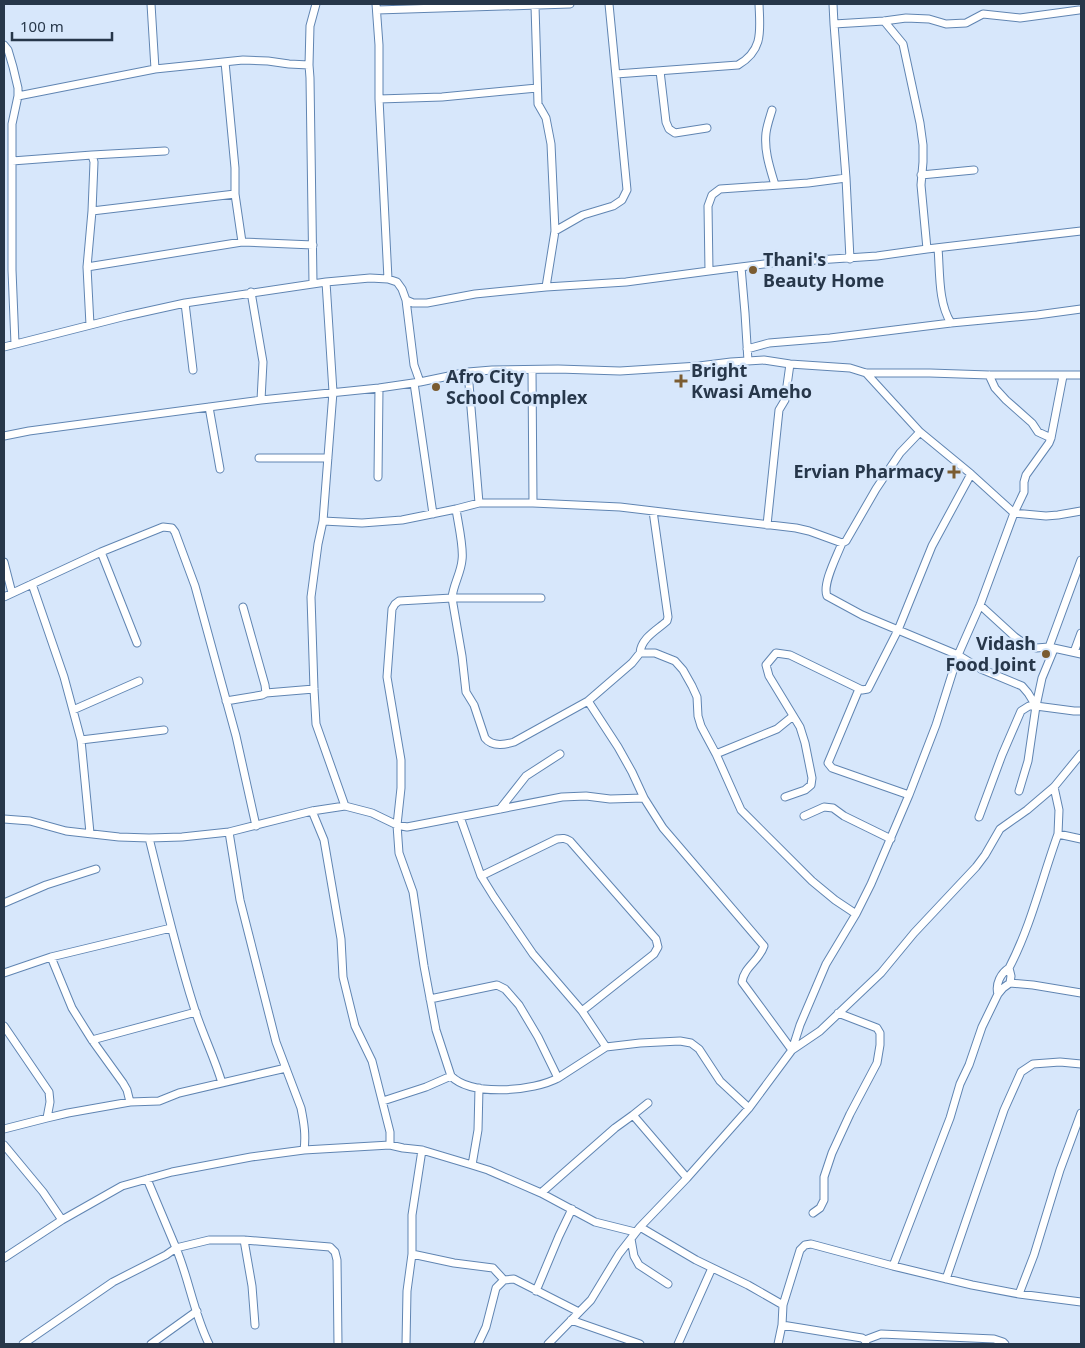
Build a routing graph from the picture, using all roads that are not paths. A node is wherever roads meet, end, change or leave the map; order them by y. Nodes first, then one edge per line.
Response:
1 (151, 4) edge
2 (316, 4) edge
3 (570, 4) edge
4 (609, 4) edge
5 (759, 4) edge
6 (832, 4) edge
7 (535, 6) junction
8 (377, 7) edge
9 (1079, 10) edge
10 (884, 21) junction
11 (834, 24) junction
12 (4, 44) edge
13 (226, 62) junction
14 (309, 65) junction
15 (155, 69) junction
16 (660, 71) junction
17 (616, 74) junction
18 (538, 88) junction
19 (18, 96) junction
20 (379, 99) junction
21 (772, 110) dead end
22 (707, 128) dead end
23 (165, 151) dead end
24 (92, 155) junction
25 (12, 161) junction
26 (974, 170) dead end
27 (921, 175) junction
28 (846, 178) junction
29 (775, 185) junction
30 (235, 194) junction
31 (92, 211) junction
32 (555, 231) junction
33 (1081, 231) edge
34 (242, 242) junction
35 (313, 245) junction
36 (938, 248) junction
37 (926, 249) junction
38 (850, 259) junction
39 (87, 267) junction
40 (741, 267) junction
41 (709, 271) junction
42 (388, 279) junction
43 (326, 282) junction
44 (313, 283) junction
45 (546, 287) junction
46 (251, 292) junction
47 (406, 300) junction
48 (185, 303) junction
49 (1081, 308) edge
50 (951, 323) junction
51 (90, 325) junction
52 (15, 344) junction
53 (4, 347) edge
54 (747, 349) junction
55 (748, 361) junction
56 (790, 364) junction
57 (193, 370) dead end
58 (532, 370) junction
59 (468, 372) junction
60 (866, 373) junction
61 (990, 375) junction
62 (1081, 375) edge
63 (1063, 376) junction
64 (417, 382) junction
65 (379, 388) junction
66 (333, 392) junction
67 (261, 400) junction
68 (209, 407) junction
69 (920, 432) junction
70 (4, 436) edge
71 (1051, 438) junction
72 (259, 458) dead end
73 (328, 458) junction
74 (220, 469) dead end
75 (971, 474) junction
76 (378, 477) dead end
77 (479, 503) junction
78 (533, 503) junction
79 (456, 509) junction
80 (1081, 510) edge
81 (653, 511) junction
82 (1014, 513) junction
83 (433, 514) junction
84 (323, 521) junction
85 (767, 525) junction
86 (842, 543) junction
87 (100, 552) junction
88 (1081, 560) edge
89 (4, 562) edge
90 (32, 584) junction
91 (12, 593) junction
92 (4, 597) edge
93 (452, 598) junction
94 (541, 598) dead end
95 (980, 605) junction
96 (243, 607) dead end
97 (898, 630) junction
98 (1081, 633) edge
99 (137, 643) dead end
100 (1052, 648) junction
101 (640, 653) junction
102 (1078, 653) edge
103 (958, 655) junction
104 (139, 681) dead end
105 (314, 689) junction
106 (859, 689) junction
107 (266, 693) junction
108 (226, 701) junction
109 (588, 701) junction
110 (1036, 706) junction
111 (73, 710) junction
112 (1081, 711) edge
113 (793, 716) junction
114 (164, 730) dead end
115 (81, 740) junction
116 (560, 754) dead end
117 (716, 754) junction
118 (1081, 754) edge
119 (1054, 787) junction
120 (1019, 792) dead end
121 (909, 795) junction
122 (785, 796) dead end
123 (644, 798) junction
124 (345, 806) junction
125 (500, 809) junction
126 (312, 811) junction
127 (804, 816) dead end
128 (460, 817) junction
129 (979, 817) dead end
130 (4, 819) edge
131 (397, 825) junction
132 (256, 826) junction
133 (228, 832) junction
134 (90, 833) junction
135 (1058, 834) junction
136 (149, 838) junction
137 (891, 838) junction
138 (1081, 839) edge
139 (96, 869) dead end
140 (481, 876) junction
141 (4, 903) edge
142 (856, 914) junction
143 (171, 928) junction
144 (51, 957) junction
145 (1009, 968) junction
146 (4, 973) edge
147 (1010, 983) junction
148 (1081, 993) edge
149 (998, 994) junction
150 (430, 998) junction
151 (582, 1011) junction
152 (196, 1012) junction
153 (838, 1014) junction
154 (4, 1026) edge
155 (92, 1040) junction
156 (606, 1047) junction
157 (792, 1050) junction
158 (1081, 1064) edge
159 (286, 1068) junction
160 (451, 1076) junction
161 (558, 1078) junction
162 (222, 1083) junction
163 (479, 1088) junction
164 (383, 1101) junction
165 (130, 1102) junction
166 (648, 1103) dead end
167 (749, 1108) junction
168 (1081, 1113) edge
169 (634, 1115) junction
170 (47, 1118) junction
171 (4, 1130) edge
172 (4, 1145) edge
173 (390, 1145) junction
174 (304, 1150) junction
175 (422, 1150) junction
176 (472, 1165) junction
177 (687, 1178) junction
178 (147, 1179) junction
179 (541, 1192) junction
180 (572, 1209) junction
181 (813, 1214) dead end
182 (62, 1220) junction
183 (635, 1232) junction
184 (244, 1240) junction
185 (176, 1248) junction
186 (412, 1254) junction
187 (4, 1258) edge
188 (893, 1266) junction
189 (712, 1268) junction
190 (946, 1279) junction
191 (504, 1280) junction
192 (668, 1284) dead end
193 (536, 1291) junction
194 (1019, 1294) junction
195 (1081, 1302) edge
196 (783, 1305) junction
197 (197, 1311) junction
198 (579, 1312) junction
199 (571, 1320) junction
200 (782, 1325) junction
201 (255, 1326) dead end
202 (866, 1342) edge
203 (23, 1344) edge
204 (151, 1344) edge
205 (209, 1344) edge
206 (338, 1344) edge
207 (406, 1344) edge
208 (478, 1344) edge
209 (548, 1344) edge
210 (640, 1344) edge
211 (678, 1344) edge
212 (778, 1344) edge
213 (1005, 1344) edge

1 - 15 street
2 - 14 street
3 - 7 street
4 - 17 street
5 - 16 street
6 - 11 street
7 - 8 street
7 - 18 street
8 - 20 street
9 - 10 street
10 - 11 street
10 - 27 street
11 - 28 street
12 - 19 street
13 - 14 street
13 - 15 street
13 - 30 street
14 - 35 street
15 - 19 street
16 - 17 street
16 - 22 street
17 - 32 street
18 - 20 street
18 - 32 street
19 - 25 street
20 - 42 street
21 - 29 street
23 - 24 street
24 - 25 street
24 - 31 street
25 - 52 street
26 - 27 street
27 - 37 street
28 - 29 street
28 - 38 street
29 - 41 street
30 - 31 street
30 - 34 street
31 - 39 street
32 - 45 street
33 - 36 street
34 - 35 street
34 - 39 street
35 - 44 street
36 - 37 street
36 - 50 street
37 - 38 street
38 - 40 street
39 - 51 street
40 - 41 street
40 - 54 street
41 - 45 street
42 - 43 street
42 - 47 street
43 - 44 street
43 - 66 street
44 - 46 street
45 - 47 street
46 - 48 street
46 - 67 street
47 - 64 street
48 - 51 street
48 - 57 street
49 - 50 street
50 - 54 street
51 - 52 street
52 - 53 street
54 - 55 street
55 - 56 street
55 - 58 street
56 - 60 street
56 - 85 street
58 - 59 street
58 - 78 street
59 - 64 street
59 - 77 street
60 - 61 street
60 - 69 street
61 - 63 street
61 - 71 street
62 - 63 street
63 - 71 street
64 - 65 street
64 - 83 street
65 - 66 street
65 - 76 street
66 - 67 street
66 - 73 street
67 - 68 street
68 - 70 street
68 - 74 street
69 - 75 street
69 - 86 street
71 - 82 street
72 - 73 street
73 - 84 street
75 - 82 street
75 - 97 street
77 - 78 street
77 - 79 street
78 - 81 street
79 - 83 street
79 - 93 street
80 - 82 street
81 - 85 street
81 - 101 street
82 - 95 street
83 - 84 street
84 - 105 street
85 - 86 street
86 - 97 street
87 - 90 street
87 - 99 street
87 - 108 street
88 - 100 street
89 - 91 street
90 - 91 street
90 - 111 street
91 - 92 street
93 - 94 street
93 - 109 street
93 - 131 street
95 - 100 street
95 - 103 street
96 - 107 street
97 - 103 street
97 - 106 street
98 - 102 street
100 - 102 street
100 - 110 street
101 - 109 street
101 - 117 street
103 - 110 street
103 - 121 street
104 - 111 street
105 - 107 street
105 - 124 street
106 - 113 street
106 - 121 street
107 - 108 street
108 - 132 street
109 - 123 street
110 - 112 street
110 - 120 street
110 - 129 street
111 - 115 street
113 - 117 street
113 - 122 street
114 - 115 street
115 - 134 street
116 - 125 street
117 - 142 street
118 - 119 street
119 - 135 street
119 - 153 street
121 - 137 street
123 - 125 street
123 - 157 street
124 - 126 street
124 - 131 street
125 - 128 street
126 - 132 street
126 - 164 street
127 - 137 street
128 - 131 street
128 - 140 street
130 - 134 street
131 - 150 street
132 - 133 street
133 - 136 street
133 - 159 street
134 - 136 street
135 - 138 street
135 - 145 street
136 - 143 street
137 - 142 street
139 - 141 street
140 - 151 street
140 - 151 street
142 - 157 street
143 - 144 street
143 - 152 street
144 - 146 street
144 - 155 street
145 - 147 street
145 - 149 street
147 - 148 street
147 - 149 street
149 - 188 street
150 - 160 street
150 - 161 street
151 - 156 street
152 - 155 street
152 - 162 street
153 - 157 street
153 - 181 street
154 - 170 street
155 - 165 street
156 - 161 street
156 - 167 street
157 - 167 street
158 - 190 street
159 - 162 street
159 - 174 street
160 - 163 street
160 - 164 street
161 - 163 street
162 - 165 street
163 - 176 street
164 - 173 street
165 - 170 street
166 - 169 street
167 - 177 street
168 - 194 street
169 - 177 street
169 - 179 street
170 - 171 street
172 - 182 street
173 - 174 street
173 - 175 street
174 - 178 street
175 - 176 street
175 - 186 street
176 - 179 street
177 - 183 street
178 - 182 street
178 - 185 street
179 - 180 street
180 - 183 street
180 - 193 street
182 - 187 street
183 - 189 street
183 - 192 street
183 - 198 street
184 - 185 street
184 - 201 street
184 - 206 street
185 - 197 street
185 - 203 street
186 - 191 street
186 - 207 street
188 - 190 street
188 - 196 street
189 - 196 street
189 - 211 street
190 - 194 street
191 - 193 street
191 - 208 street
193 - 198 street
194 - 195 street
196 - 200 street
197 - 204 street
197 - 205 street
198 - 199 street
199 - 209 street
199 - 210 street
200 - 202 street
200 - 212 street
202 - 213 street

